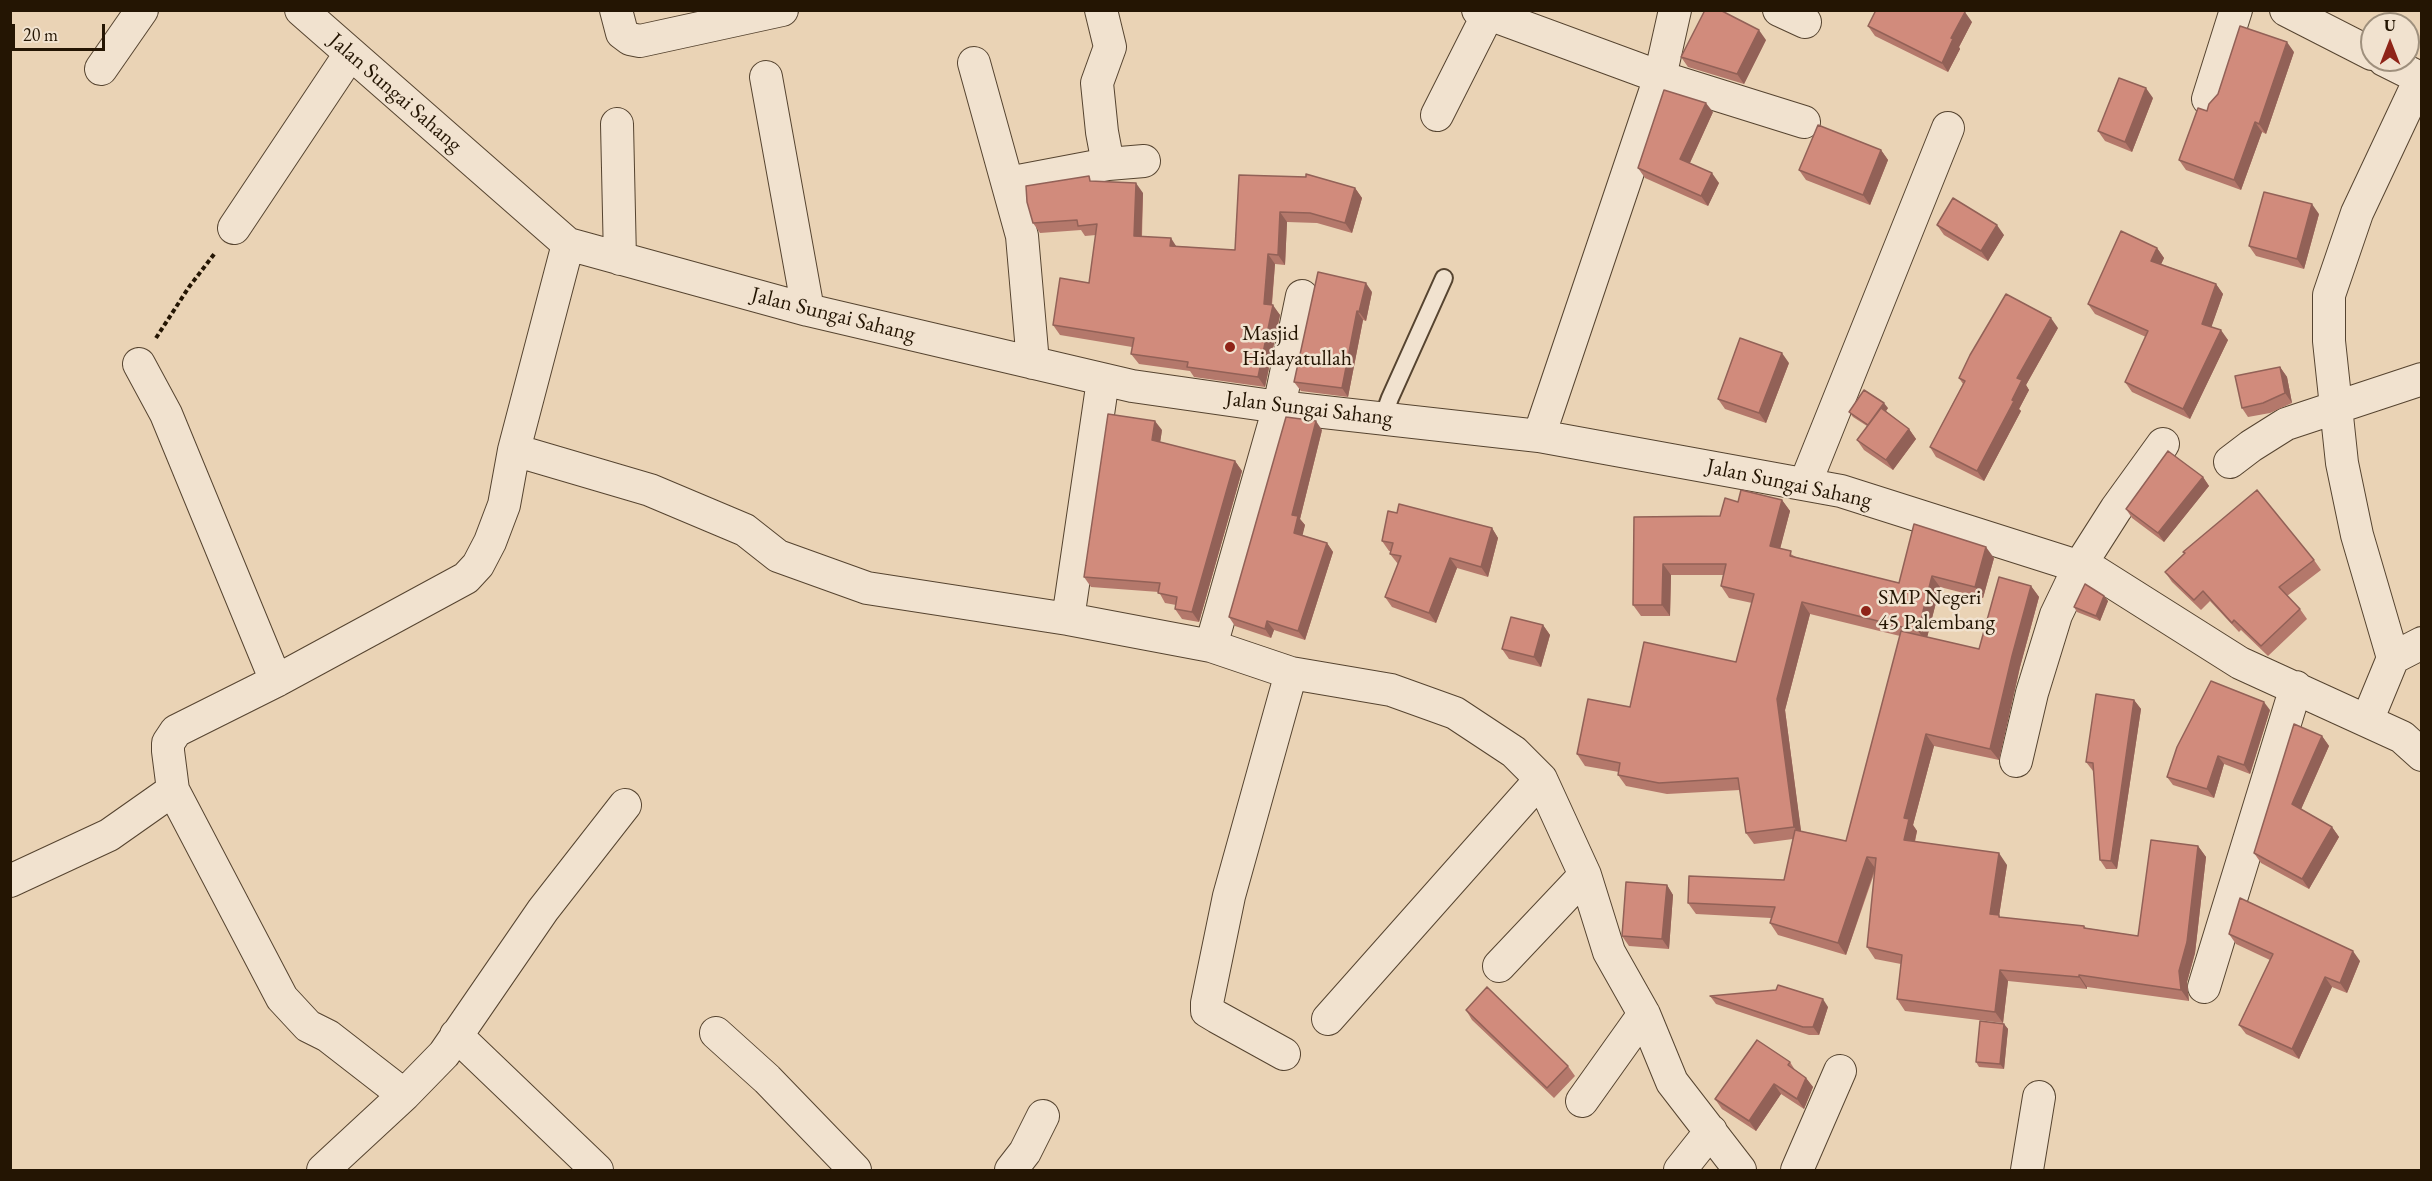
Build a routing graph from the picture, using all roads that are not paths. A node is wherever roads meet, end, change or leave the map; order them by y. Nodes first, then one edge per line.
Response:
1 (142, 10) edge
2 (301, 10) edge
3 (616, 10) edge
4 (782, 10) edge
5 (1101, 10) edge
6 (1675, 10) edge
7 (2236, 10) edge
8 (2286, 10) edge
9 (1483, 12) edge
10 (2360, 48) edge
11 (350, 54) junction
12 (974, 63) dead end
13 (101, 69) dead end
14 (2407, 72) edge
15 (766, 77) dead end
16 (1660, 77) junction
17 (2421, 79) edge
18 (2208, 99) dead end
19 (1437, 116) dead end
20 (1804, 122) dead end
21 (617, 124) dead end
22 (1948, 128) dead end
23 (1144, 161) dead end
24 (1108, 164) junction
25 (1008, 183) junction
26 (234, 228) road end
27 (568, 244) junction
28 (620, 259) junction
29 (1444, 278) dead end
30 (1302, 296) dead end
31 (808, 310) junction
32 (1033, 363) junction
33 (139, 364) road end
34 (2421, 379) edge
35 (1103, 380) junction
36 (1279, 407) junction
37 (2337, 408) junction
38 (1383, 417) junction
39 (1539, 436) junction
40 (2163, 444) dead end
41 (514, 450) junction
42 (2230, 462) dead end
43 (1805, 484) junction
44 (2079, 567) junction
45 (1068, 619) junction
46 (2421, 643) edge
47 (1211, 646) junction
48 (2393, 658) junction
49 (1291, 673) junction
50 (276, 681) junction
51 (2296, 687) junction
52 (2367, 721) junction
53 (2421, 755) edge
54 (2016, 761) dead end
55 (1541, 778) junction
56 (173, 790) junction
57 (625, 805) dead end
58 (1585, 875) junction
59 (10, 880) edge
60 (1499, 966) dead end
61 (2204, 987) dead end
62 (1644, 1014) junction
63 (1328, 1019) dead end
64 (716, 1033) dead end
65 (456, 1035) junction
66 (1284, 1054) dead end
67 (1840, 1071) dead end
68 (404, 1095) junction
69 (2039, 1097) dead end
70 (1582, 1101) dead end
71 (1043, 1116) dead end
72 (1712, 1131) junction
73 (323, 1170) edge
74 (597, 1170) edge
75 (855, 1170) edge
76 (1011, 1170) edge
77 (1680, 1170) edge
78 (1740, 1170) edge
79 (1797, 1170) edge
80 (2027, 1170) edge

1 - 13 street
2 - 11 street, Jalan Sungai Sahang
3 - 4 street
5 - 24 street
6 - 16 street
7 - 18 street
8 - 10 street
9 - 16 street
9 - 19 street
11 - 26 street
11 - 27 street, Jalan Sungai Sahang
12 - 25 street
14 - 17 street
15 - 31 street
16 - 20 street
16 - 39 street
17 - 37 street
21 - 28 street
22 - 43 street
23 - 24 street
24 - 25 street
25 - 32 street
27 - 28 street, Jalan Sungai Sahang
27 - 41 street
28 - 31 street, Jalan Sungai Sahang
29 - 38 lane
30 - 36 street
31 - 32 street, Jalan Sungai Sahang
32 - 35 street, Jalan Sungai Sahang
33 - 50 street
34 - 37 street
35 - 36 street, Jalan Sungai Sahang
35 - 45 street
36 - 38 street, Jalan Sungai Sahang
36 - 47 street
37 - 42 street
37 - 48 street
38 - 39 street, Jalan Sungai Sahang
39 - 43 street, Jalan Sungai Sahang
40 - 44 street
41 - 45 street
41 - 50 street
43 - 44 street, Jalan Sungai Sahang
44 - 51 street, Jalan Sungai Sahang
44 - 54 street
45 - 47 street
46 - 48 street
47 - 49 street
48 - 52 street
49 - 55 street
49 - 66 street
50 - 56 street
51 - 52 street, Jalan Sungai Sahang
51 - 61 street
52 - 53 street, Jalan Sungai Sahang
55 - 58 street
55 - 63 street
56 - 59 street
56 - 68 street
57 - 65 street
58 - 60 street
58 - 62 street
62 - 70 street
62 - 72 street
64 - 75 street
65 - 68 street
65 - 74 street
67 - 79 street
68 - 73 street
69 - 80 street
71 - 76 street
72 - 77 street
72 - 78 street

